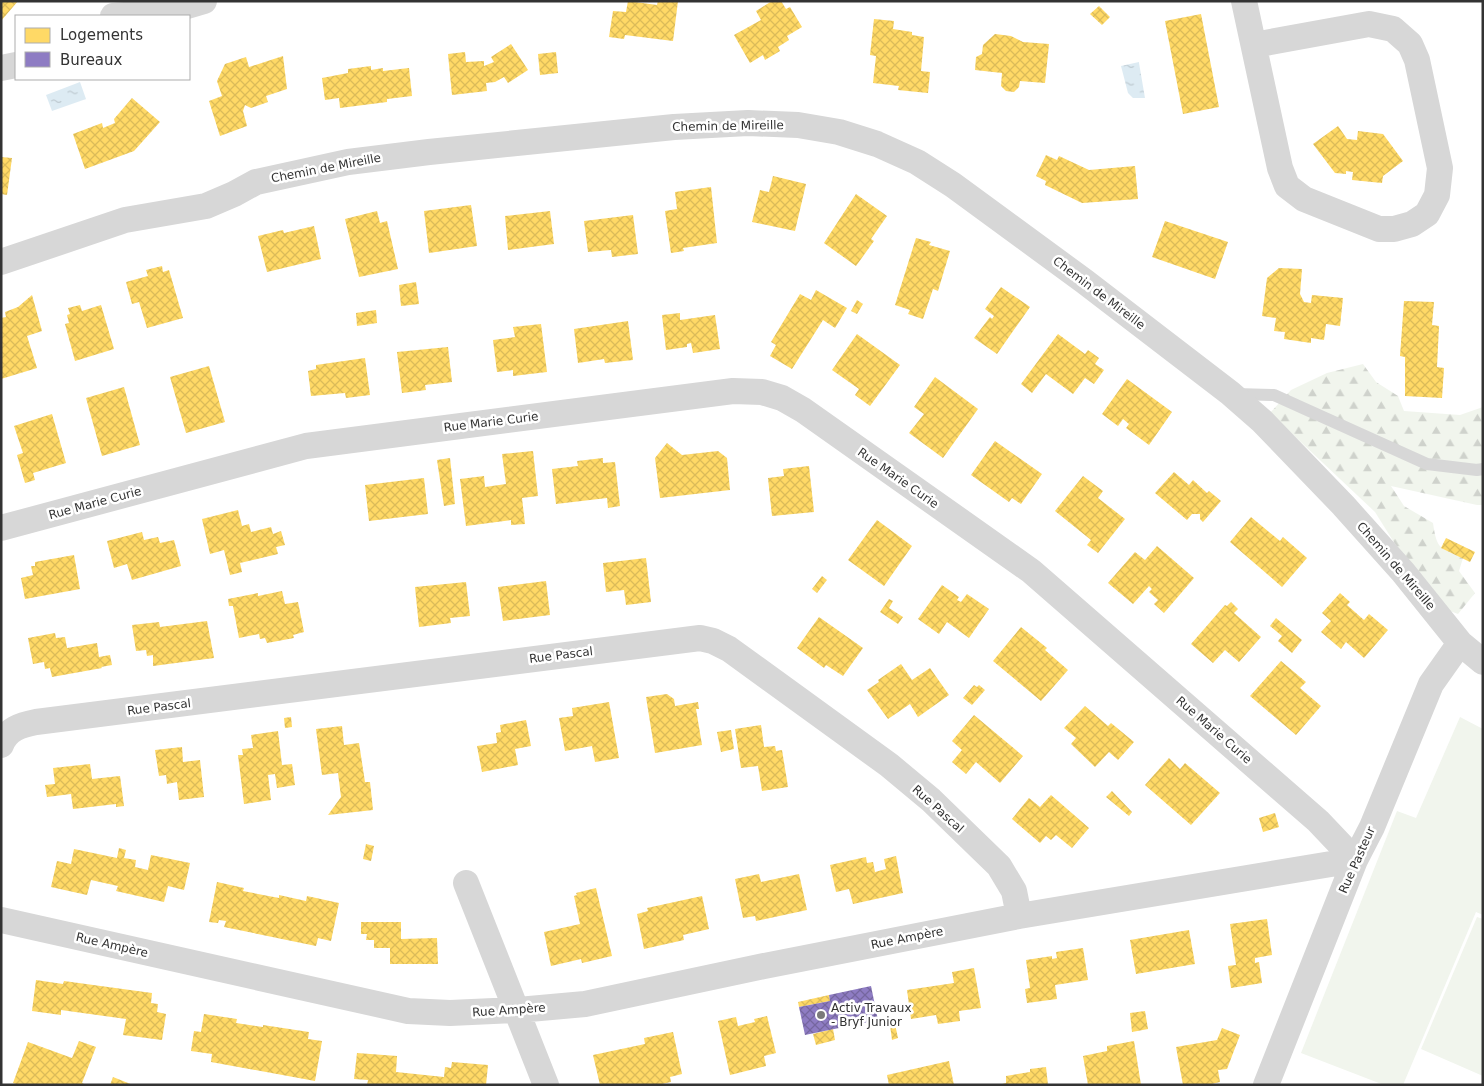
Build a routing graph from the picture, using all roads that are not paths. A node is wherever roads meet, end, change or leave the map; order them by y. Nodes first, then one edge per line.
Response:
1 (102, 1) edge
2 (204, 1) edge
3 (1244, 1) edge
4 (95, 15) edge
5 (124, 15) edge
6 (1254, 45) junction
7 (15, 65) edge
8 (1, 68) edge
9 (1, 262) edge
10 (1230, 393) junction
11 (1483, 469) edge
12 (1, 528) edge
13 (1460, 643) junction
14 (1483, 662) edge
15 (1, 744) edge
16 (1355, 860) junction
17 (466, 883) dead end
18 (1019, 916) junction
19 (1, 920) edge
20 (518, 1010) junction
21 (546, 1085) edge
22 (1266, 1085) edge

1 - 4 street
2 - 5 street
3 - 6 street
6 - 6 street
7 - 8 street
9 - 10 street, Chemin de Mireille
10 - 11 lane
10 - 13 street, Chemin de Mireille
12 - 16 street, Rue Marie Curie
13 - 14 street, Chemin de Mireille
13 - 16 street, Rue Pasteur
15 - 18 street, Rue Pascal
16 - 18 street
16 - 22 street, Rue Pasteur
17 - 20 street
18 - 20 street, Rue Ampère
19 - 20 street, Rue Ampère
20 - 21 street

